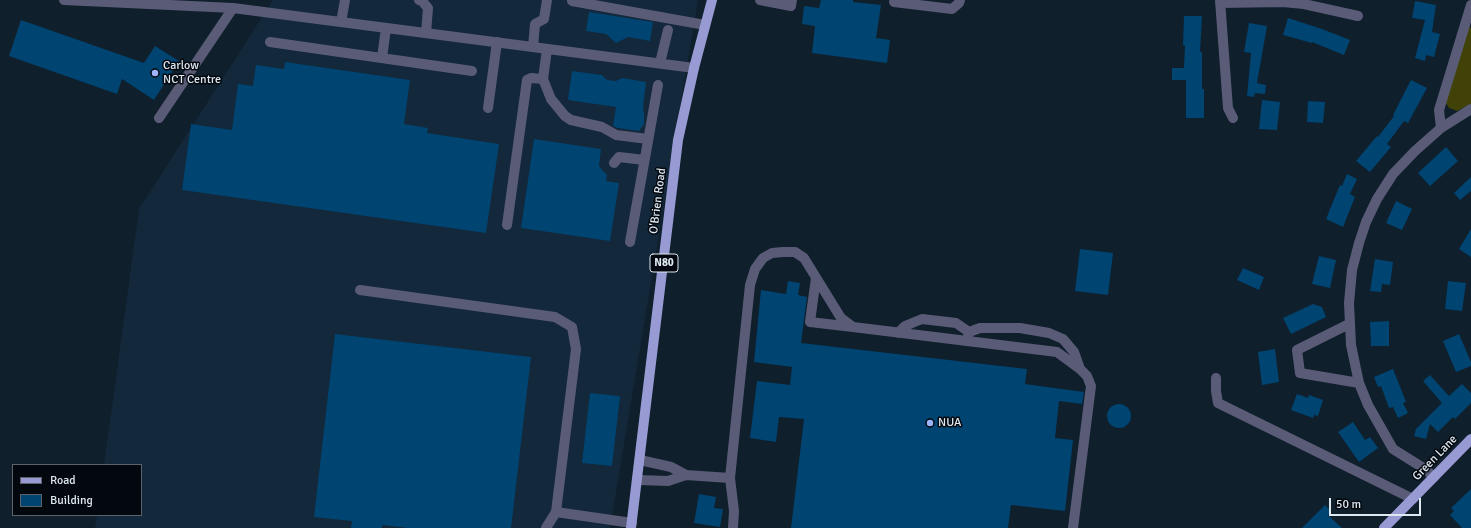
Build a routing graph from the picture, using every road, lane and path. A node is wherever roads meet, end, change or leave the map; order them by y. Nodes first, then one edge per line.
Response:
1 (64, 0) edge
2 (345, 0) edge
3 (419, 0) edge
4 (547, 0) edge
5 (712, 0) edge
6 (760, 0) edge
7 (792, 0) edge
8 (960, 0) edge
9 (572, 1) edge
10 (894, 2) dead end
11 (1220, 2) edge
12 (1471, 5) edge
13 (233, 8) junction
14 (1358, 16) dead end
15 (341, 22) junction
16 (705, 25) junction
17 (386, 28) junction
18 (668, 30) dead end
19 (426, 33) junction
20 (270, 42) dead end
21 (497, 42) junction
22 (533, 47) junction
23 (547, 49) junction
24 (382, 58) junction
25 (660, 64) junction
26 (694, 68) junction
27 (472, 71) dead end
28 (543, 79) junction
29 (658, 85) dead end
30 (488, 108) dead end
31 (1471, 109) edge
32 (159, 118) dead end
33 (1233, 118) dead end
34 (1441, 128) junction
35 (648, 139) junction
36 (644, 160) junction
37 (614, 163) dead end
38 (507, 225) dead end
39 (630, 242) dead end
40 (816, 278) junction
41 (360, 290) dead end
42 (1349, 324) junction
43 (853, 327) junction
44 (898, 333) junction
45 (968, 336) junction
46 (1080, 369) junction
47 (1216, 378) dead end
48 (1360, 383) junction
49 (1471, 440) edge
50 (640, 460) junction
51 (686, 475) junction
52 (1434, 477) junction
53 (730, 478) junction
54 (638, 480) junction
55 (1413, 500) junction
56 (556, 512) junction
57 (632, 526) edge
58 (546, 528) edge
59 (733, 528) edge
60 (1073, 528) edge
61 (1384, 528) edge

1 - 13 street
2 - 15 street
3 - 19 street
4 - 22 street
5 - 16 main road, O'Brien Road / N80
6 - 7 street
8 - 10 street
9 - 16 street
11 - 14 street
11 - 33 street
12 - 34 street
13 - 15 street
13 - 32 street
15 - 17 street
16 - 26 main road, O'Brien Road / N80
17 - 19 street
17 - 24 street
18 - 25 street
19 - 21 street
20 - 24 street
21 - 22 street
21 - 30 street
22 - 23 street
23 - 25 street
23 - 28 street
24 - 27 street
25 - 26 street
26 - 50 main road, O'Brien Road / N80
28 - 35 street
28 - 38 street
29 - 35 street
31 - 34 street
34 - 42 street
35 - 36 street
36 - 37 street
36 - 39 street
40 - 43 street
40 - 43 street
40 - 53 street
41 - 56 street
42 - 48 street
42 - 48 street
43 - 44 street
44 - 45 street
44 - 45 street
45 - 46 street
45 - 46 street
46 - 60 street
47 - 55 street
48 - 52 street
49 - 52 main road, Green Lane
50 - 51 street
50 - 54 main road, O'Brien Road / N80
51 - 53 street
51 - 54 street
52 - 55 main road, Green Lane
53 - 59 street
54 - 57 main road, O'Brien Road / N80
55 - 61 main road, Green Lane
56 - 57 street
56 - 58 street

